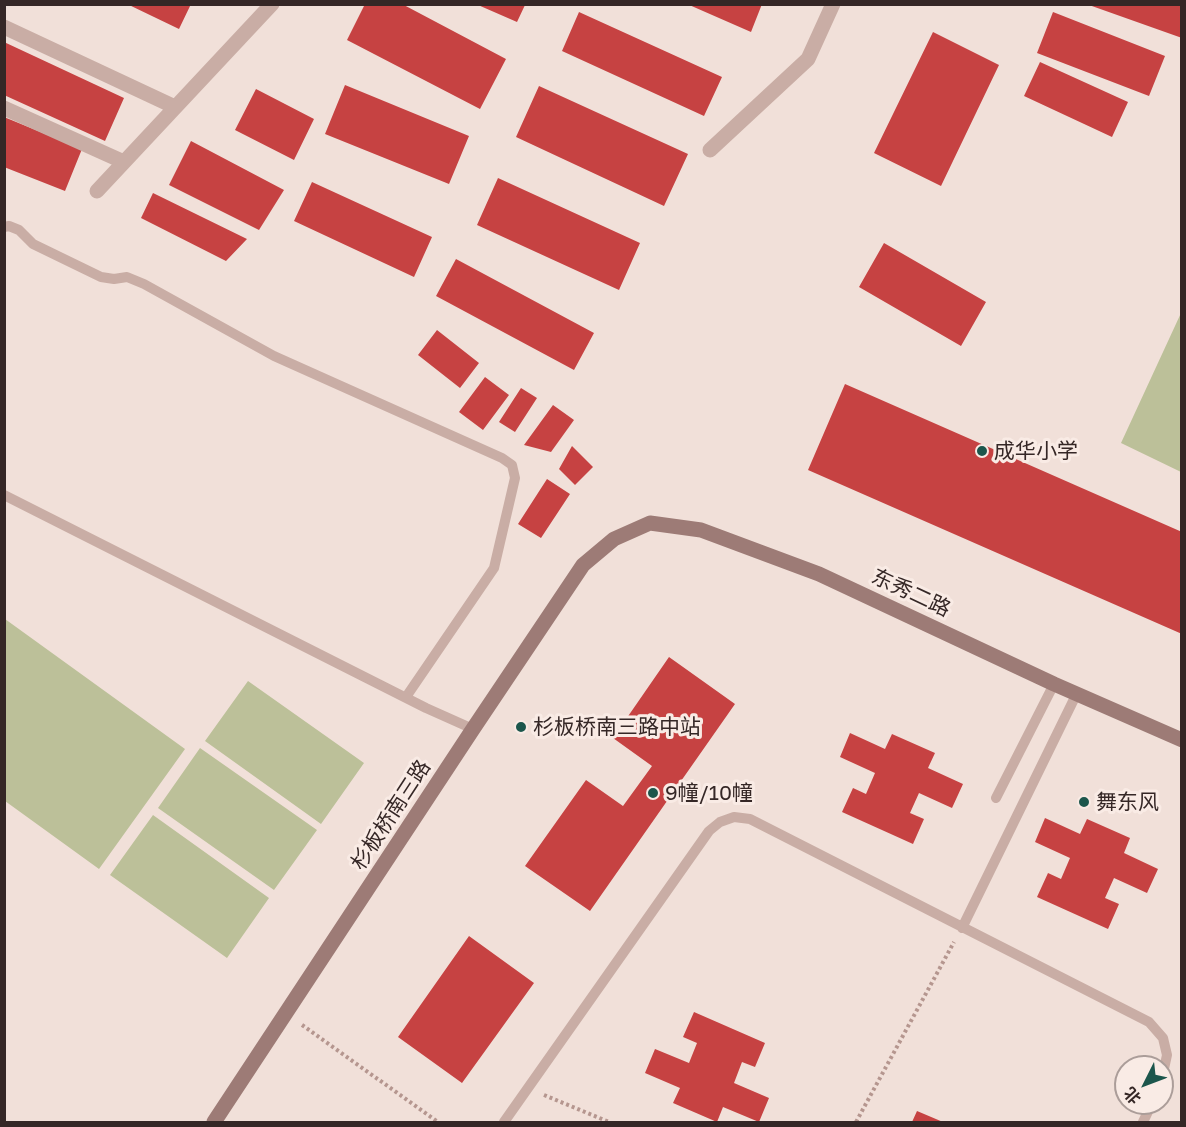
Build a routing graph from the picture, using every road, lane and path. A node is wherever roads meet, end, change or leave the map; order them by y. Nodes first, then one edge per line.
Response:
1 (272, 4) edge
2 (833, 4) edge
3 (4, 27) edge
4 (175, 107) junction
5 (4, 108) edge
6 (710, 150) dead end
7 (124, 162) junction
8 (96, 191) dead end
9 (4, 227) edge
10 (4, 495) edge
11 (614, 539) joint
12 (1054, 684) junction
13 (1077, 693) junction
14 (405, 697) junction
15 (472, 729) junction
16 (1182, 740) edge
17 (996, 798) dead end
18 (962, 928) junction
19 (286, 1013) junction
20 (1167, 1055) edge
21 (528, 1089) junction
22 (214, 1122) edge
23 (438, 1122) edge
24 (504, 1122) edge
25 (609, 1122) edge
26 (856, 1122) edge

1 - 4 street
2 - 6 street
3 - 4 street
4 - 7 street
5 - 7 street
7 - 8 street
9 - 14 lane
10 - 14 lane
11 - 12 street, 东秀二路
11 - 15 street, 杉板桥南三路
12 - 13 street, 东秀二路
12 - 17 lane
13 - 16 street, 东秀二路
13 - 18 lane
14 - 15 lane
15 - 19 street, 杉板桥南三路
18 - 20 lane
18 - 21 lane
18 - 26 path
19 - 22 street, 杉板桥南三路
19 - 23 path
21 - 24 lane
21 - 25 path

